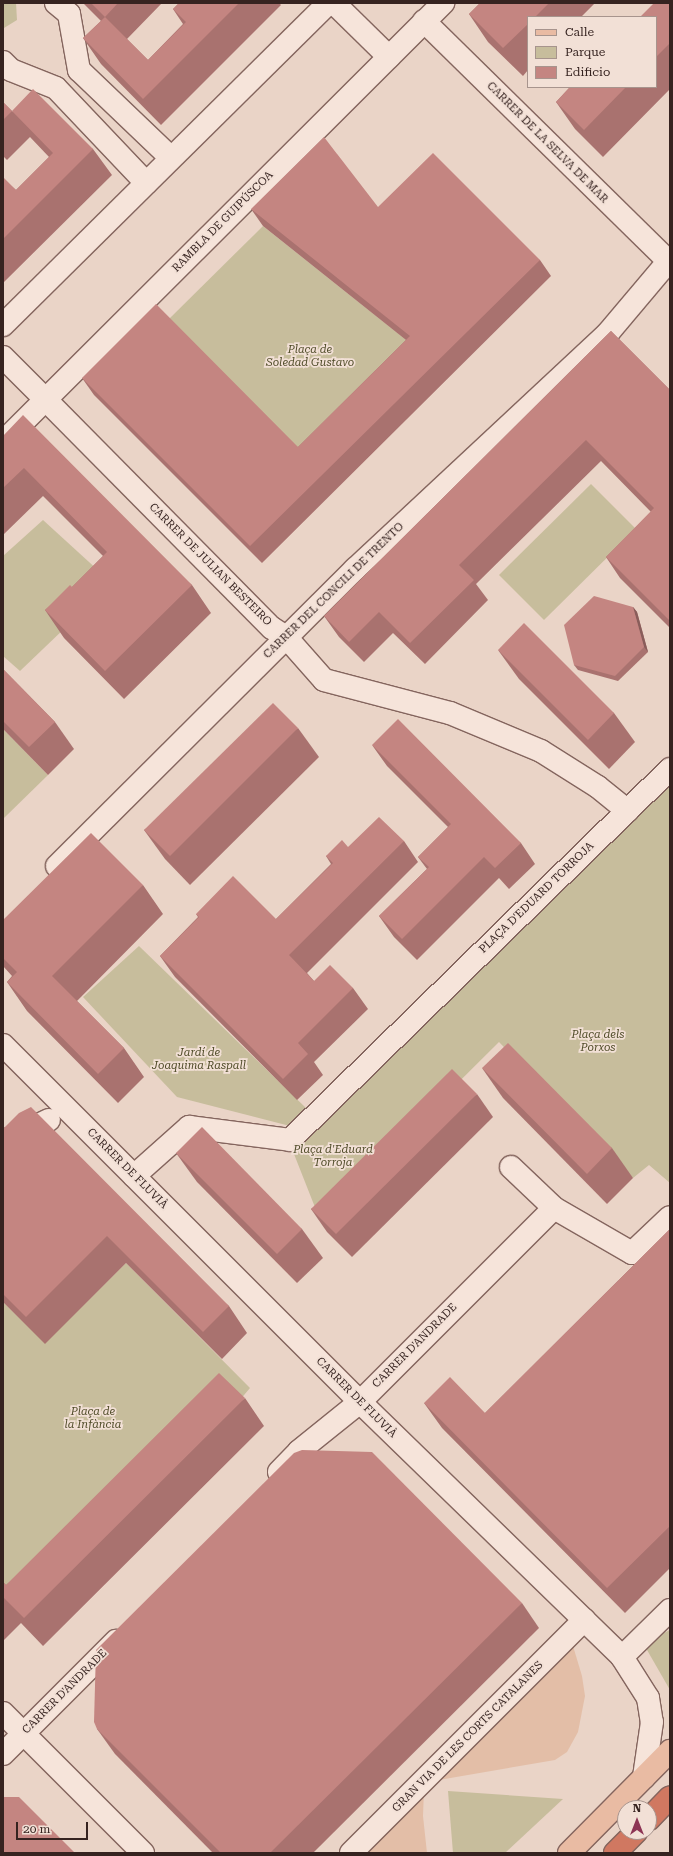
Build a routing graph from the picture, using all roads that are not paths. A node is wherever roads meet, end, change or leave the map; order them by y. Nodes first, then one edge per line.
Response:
1 (56, 3) edge
2 (328, 3) edge
3 (334, 3) edge
4 (443, 3) edge
5 (424, 21) junction
6 (389, 57) junction
7 (3, 62) edge
8 (171, 158) junction
9 (146, 184) junction
10 (669, 263) edge
11 (3, 325) edge
12 (3, 357) edge
13 (45, 399) junction
14 (3, 442) edge
15 (286, 637) junction
16 (670, 769) edge
17 (628, 811) junction
18 (41, 883) edge
19 (3, 1045) edge
20 (3, 1142) edge
21 (3, 1149) edge
22 (511, 1167) dead end
23 (134, 1176) junction
24 (554, 1208) junction
25 (670, 1217) edge
26 (360, 1402) junction
27 (266, 1485) edge
28 (670, 1610) edge
29 (584, 1620) junction
30 (130, 1627) edge
31 (622, 1657) junction
32 (3, 1713) edge
33 (24, 1733) junction
34 (670, 1751) edge
35 (3, 1754) edge
36 (644, 1777) junction
37 (670, 1797) edge
38 (657, 1811) edge
39 (628, 1840) edge
40 (143, 1853) edge
41 (351, 1853) edge
42 (569, 1853) edge
43 (615, 1853) edge

1 - 8 street
2 - 8 street
3 - 6 street
4 - 5 street, RAMBLA DE GUIPÚSCOA
5 - 6 street, RAMBLA DE GUIPÚSCOA
5 - 10 street, CARRER DE LA SELVA DE MAR
6 - 13 street, RAMBLA DE GUIPÚSCOA
7 - 9 street
8 - 9 street
9 - 11 street
10 - 15 street, CARRER DEL CONCILI DE TRENTO
12 - 13 street, CARRER DE JULIAN BESTEIRO
13 - 14 street, RAMBLA DE GUIPÚSCOA
13 - 15 street, CARRER DE JULIAN BESTEIRO
15 - 17 street, CARRER DE JULIAN BESTEIRO
15 - 18 street, CARRER DEL CONCILI DE TRENTO
16 - 17 street, PLAÇA D'EDUARD TORROJA
17 - 23 street, PLAÇA D'EDUARD TORROJA
19 - 23 street, CARRER DE FLUVIÀ
20 - 21 street
22 - 24 street
23 - 26 street, CARRER DE FLUVIÀ
24 - 25 street
24 - 26 street, CARRER D'ANDRADE
26 - 27 street, CARRER D'ANDRADE
26 - 29 street, CARRER DE FLUVIÀ
28 - 31 street
29 - 31 street, CARRER DE FLUVIÀ
29 - 41 street, GRAN VIA DE LES CORTS CATALANES
30 - 33 street, CARRER D'ANDRADE
31 - 36 street, CARRER DE FLUVIÀ
32 - 33 street
33 - 35 street, CARRER D'ANDRADE
33 - 40 street
34 - 36 main road
36 - 42 main road
37 - 38 highway
39 - 43 highway

